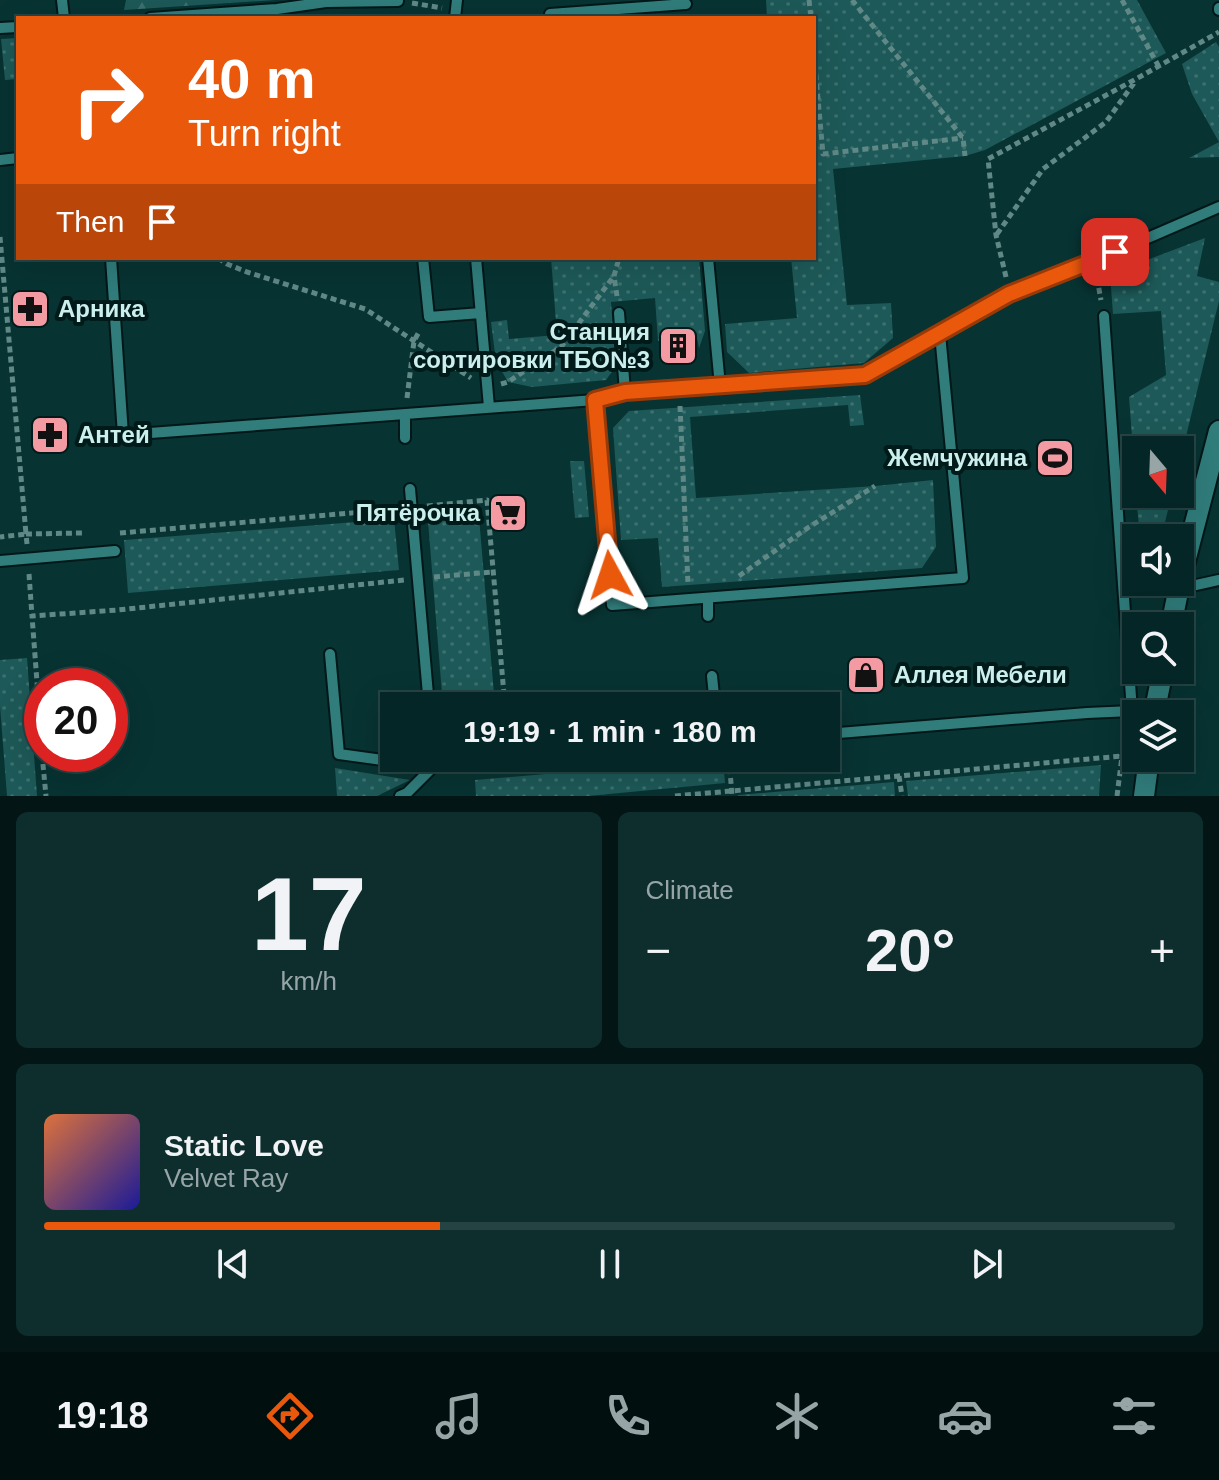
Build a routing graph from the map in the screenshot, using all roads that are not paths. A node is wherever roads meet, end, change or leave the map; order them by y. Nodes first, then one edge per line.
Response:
1 (326, 1) edge
2 (398, 1) edge
3 (686, 2) edge
4 (550, 14) dead end
5 (178, 16) edge
6 (1219, 207) edge
7 (111, 260) edge
8 (423, 260) edge
9 (476, 260) edge
10 (708, 260) edge
11 (481, 313) junction
12 (619, 313) road end
13 (1104, 316) dead end
14 (940, 334) junction
15 (720, 386) junction
16 (625, 392) junction
17 (595, 400) junction
18 (489, 407) junction
19 (405, 415) junction
20 (1219, 431) edge
21 (405, 438) dead end
22 (410, 489) dead end
23 (1194, 527) edge
24 (115, 551) dead end
25 (0, 561) edge
26 (1219, 580) edge
27 (1194, 582) edge
28 (708, 598) junction
29 (708, 616) dead end
30 (330, 654) dead end
31 (712, 676) dead end
32 (428, 692) edge
33 (714, 692) edge
34 (1131, 700) edge
35 (1122, 711) edge
36 (840, 733) edge
37 (380, 757) edge
38 (425, 772) edge
39 (1147, 772) edge
40 (400, 796) edge
41 (1144, 796) edge

1 - 2 lane
1 - 5 lane
3 - 4 lane
6 - 14 lane
7 - 19 lane
8 - 11 lane
9 - 11 lane
10 - 15 lane
11 - 18 lane
12 - 16 lane
13 - 34 lane
14 - 15 lane
14 - 28 lane
15 - 16 lane
16 - 17 lane
17 - 18 lane
17 - 28 lane
18 - 19 lane
19 - 21 lane
20 - 23 street
22 - 32 lane
24 - 25 lane
26 - 27 lane
28 - 29 lane
30 - 37 lane
31 - 33 lane
35 - 36 lane
38 - 40 lane
39 - 41 street

